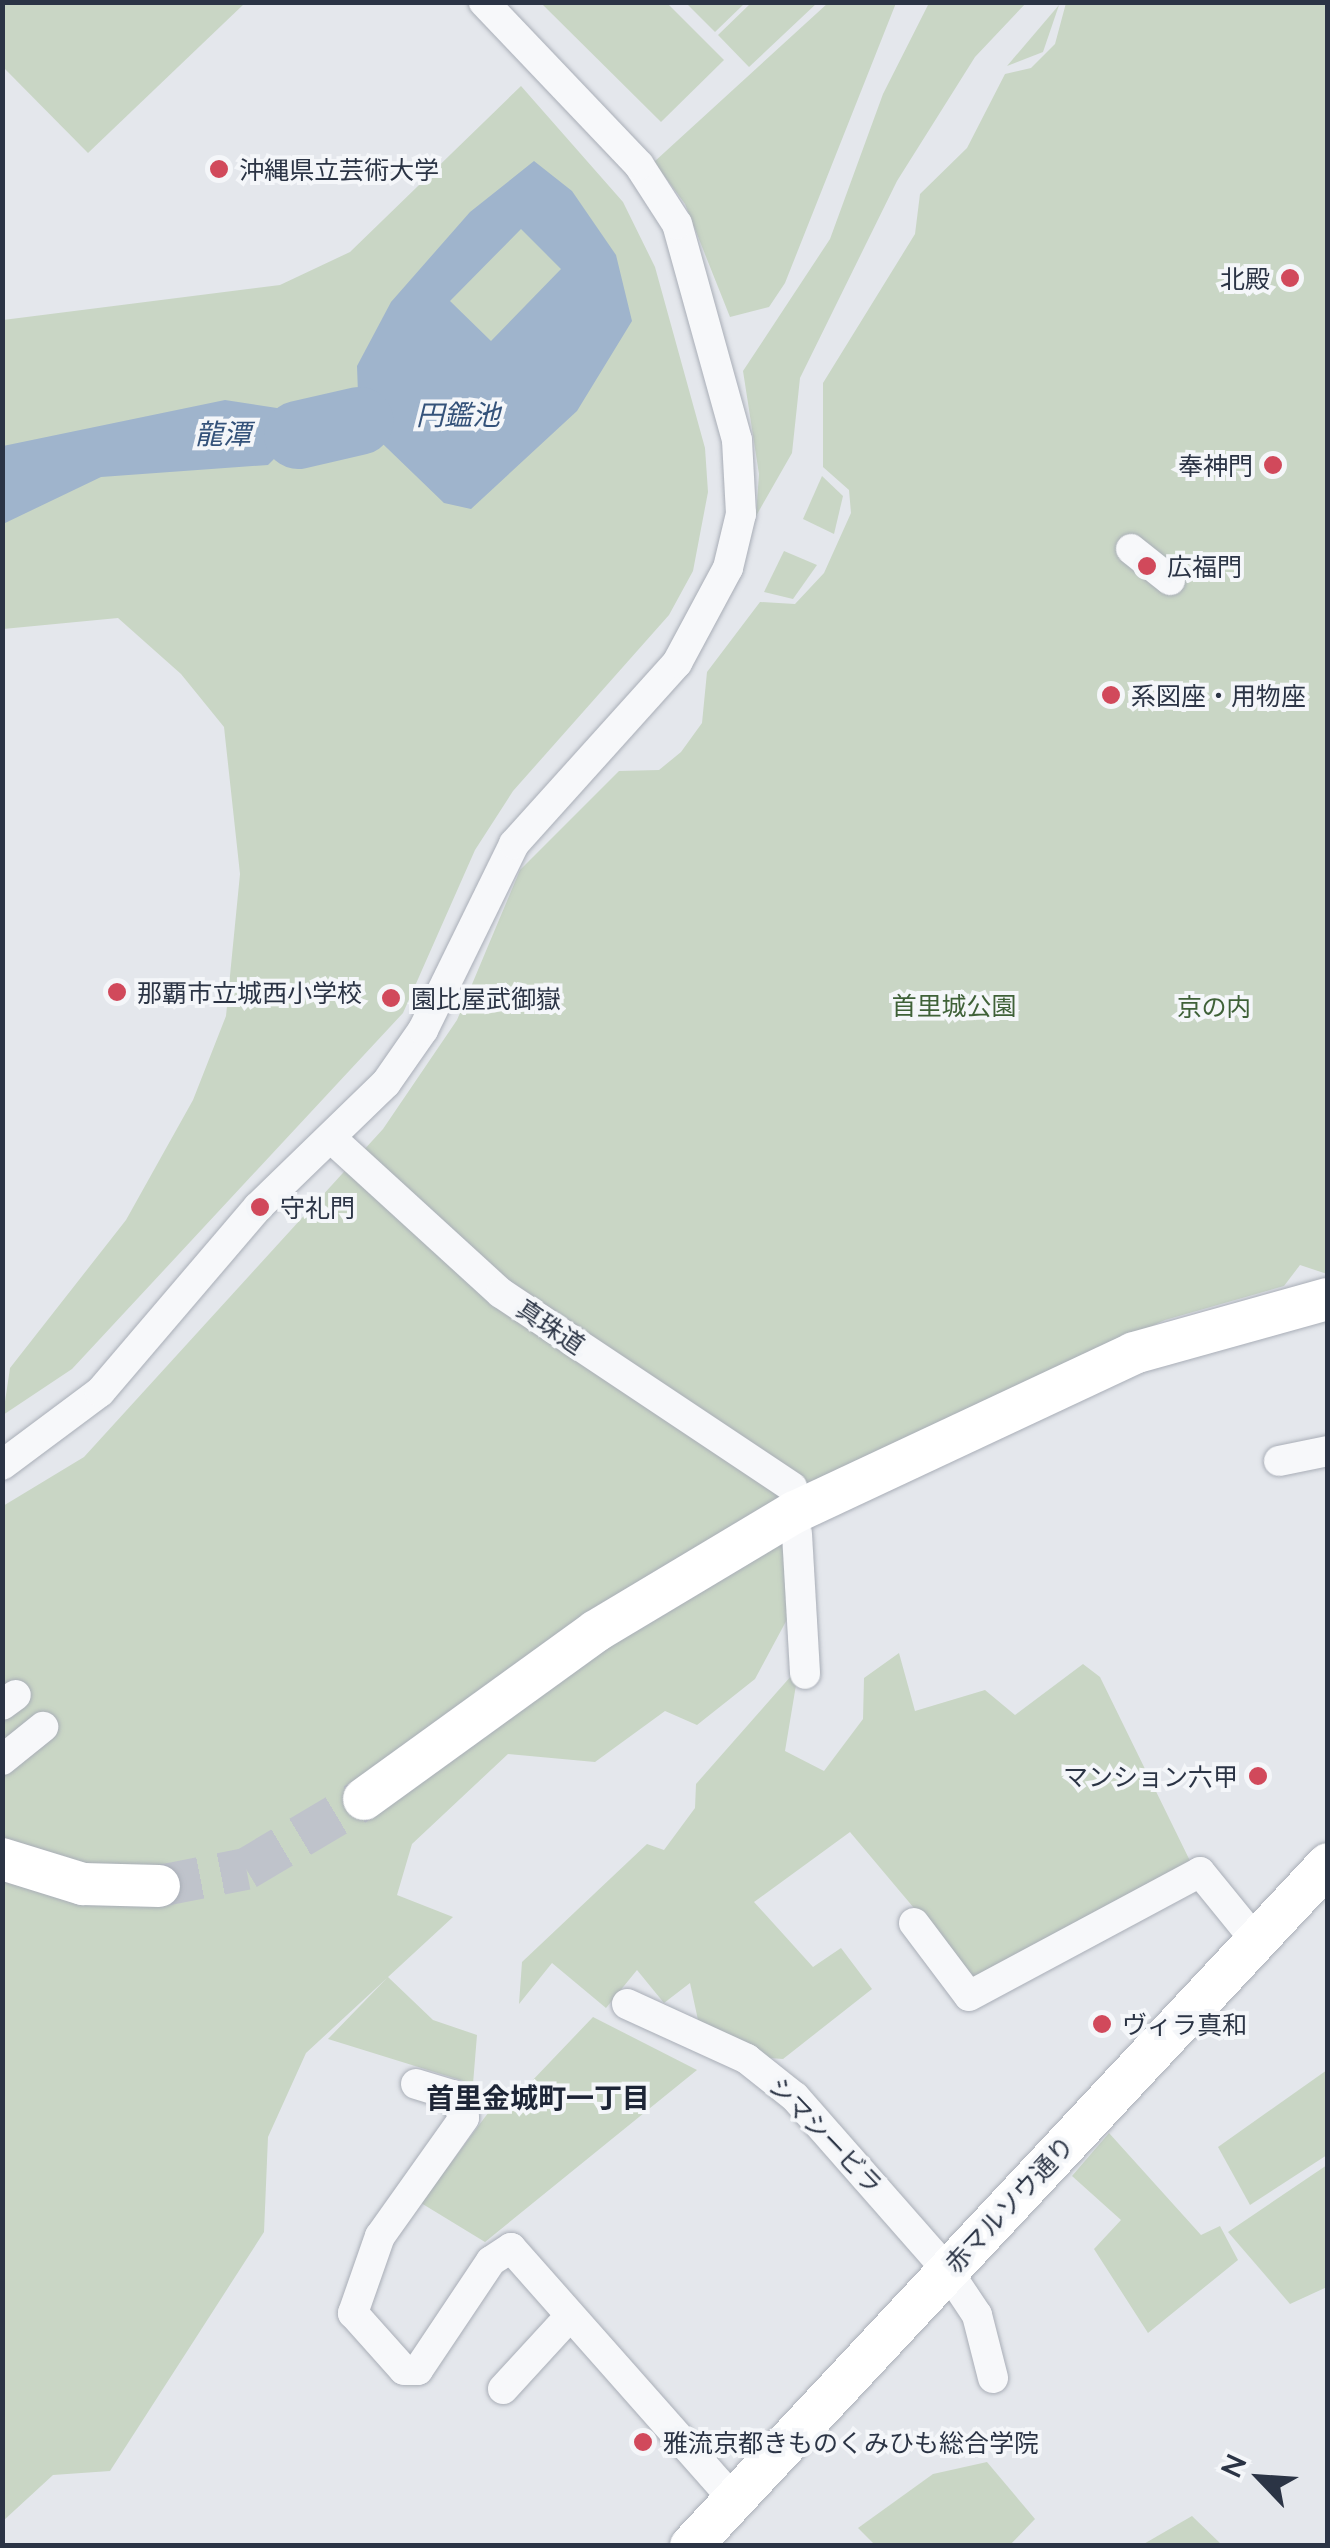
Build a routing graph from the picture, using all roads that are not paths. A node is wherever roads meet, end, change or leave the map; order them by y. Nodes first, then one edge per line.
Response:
1 (484, 2) edge
2 (1131, 549) dead end
3 (1170, 580) dead end
4 (331, 1138) junction
5 (1328, 1299) edge
6 (1328, 1451) edge
7 (1279, 1461) dead end
8 (2, 1466) edge
9 (792, 1487) dead end
10 (796, 1534) dead end
11 (805, 1674) dead end
12 (43, 1727) dead end
13 (2, 1760) edge
14 (364, 1798) tunnel mouth
15 (2, 1860) edge
16 (1328, 1864) edge
17 (159, 1886) tunnel mouth
18 (914, 1923) dead end
19 (1256, 1940) junction
20 (628, 2004) dead end
21 (416, 2084) dead end
22 (948, 2270) junction
23 (570, 2316) junction
24 (993, 2378) dead end
25 (503, 2389) dead end
26 (734, 2500) junction
27 (691, 2546) edge

1 - 4 street
2 - 3 street
4 - 8 street
4 - 9 street, 真珠道
5 - 14 street
6 - 7 street
10 - 11 street
12 - 13 street
15 - 17 street
16 - 19 street, 赤マルソウ通り
18 - 19 street
19 - 22 street, 赤マルソウ通り
20 - 22 street, シマシービラ
21 - 23 street
22 - 24 street, シマシービラ
22 - 26 street, 赤マルソウ通り
23 - 25 street
23 - 26 street
26 - 27 street, 赤マルソウ通り

